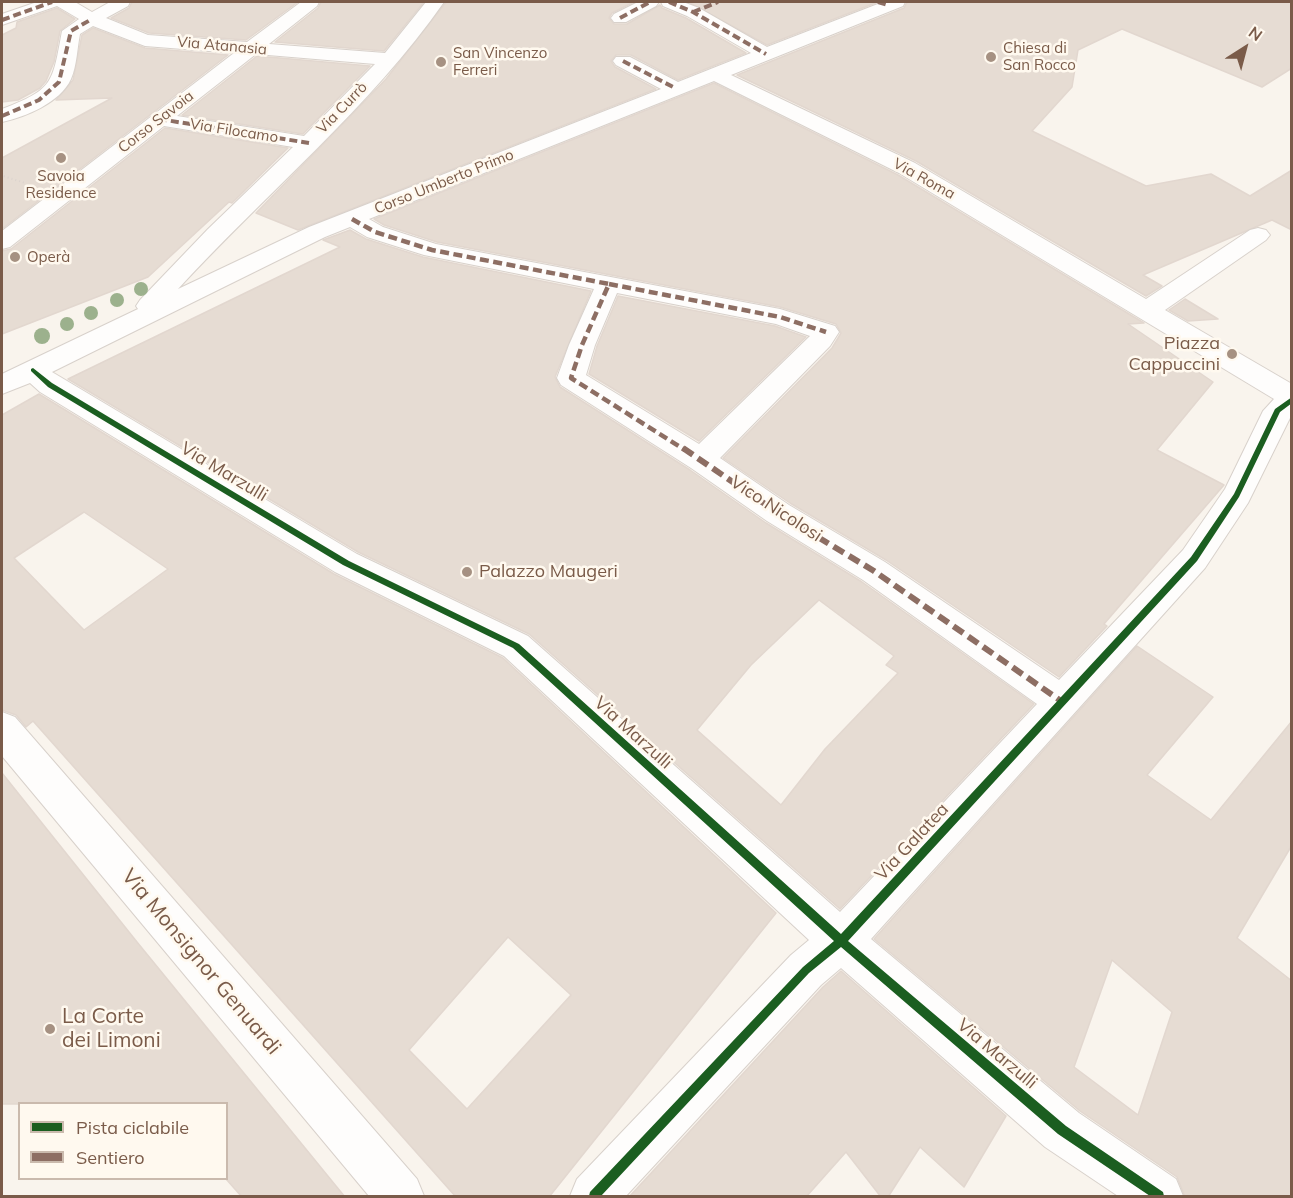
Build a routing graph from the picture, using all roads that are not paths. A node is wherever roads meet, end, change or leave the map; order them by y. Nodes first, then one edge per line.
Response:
1 (52, 2) edge
2 (63, 2) edge
3 (122, 2) edge
4 (311, 2) edge
5 (435, 2) edge
6 (650, 2) edge
7 (669, 2) edge
8 (718, 2) edge
9 (888, 3) edge
10 (693, 12) junction
11 (620, 18) dead end
12 (92, 19) junction
13 (2, 21) edge
14 (250, 49) junction
15 (766, 54) junction
16 (390, 59) junction
17 (623, 61) dead end
18 (715, 74) junction
19 (675, 88) junction
20 (2, 116) edge
21 (159, 119) junction
22 (309, 143) junction
23 (352, 219) junction
24 (1258, 235) dead end
25 (2, 242) edge
26 (609, 284) junction
27 (1136, 304) junction
28 (136, 320) junction
29 (33, 370) junction
30 (2, 385) edge
31 (1292, 398) edge
32 (701, 460) junction
33 (1061, 701) junction
34 (2, 729) edge
35 (841, 941) junction
36 (400, 1197) edge
37 (594, 1197) edge
38 (1159, 1197) edge

1 - 13 street
2 - 12 street, Via Atanasia
3 - 12 street
4 - 14 street, Corso Savoia
5 - 16 street, Via Currò
6 - 11 street
7 - 10 street
8 - 10 street
9 - 15 street, Corso Umberto Primo
10 - 15 street
12 - 14 street, Via Atanasia
12 - 20 street
14 - 16 street, Via Atanasia
14 - 21 street, Corso Savoia
15 - 18 street, Corso Umberto Primo
16 - 22 street, Via Currò
17 - 19 street
18 - 19 street, Corso Umberto Primo
18 - 27 street, Via Roma
19 - 23 street, Corso Umberto Primo
21 - 22 street, Via Filocamo
21 - 25 street, Corso Savoia
22 - 28 street, Via Currò
23 - 26 street
23 - 28 street, Corso Umberto Primo
24 - 27 street
26 - 32 street, Vico Nicolosi
26 - 32 street
27 - 31 street, Via Roma
28 - 29 street, Corso Umberto Primo
29 - 30 street, Corso Umberto Primo
29 - 35 street, Via Marzulli
31 - 33 street, Via Galatea
32 - 33 street, Vico Nicolosi
33 - 35 street, Via Galatea
34 - 36 street, Via Monsignor Genuardi
35 - 37 street, Via Galatea
35 - 38 street, Via Marzulli

